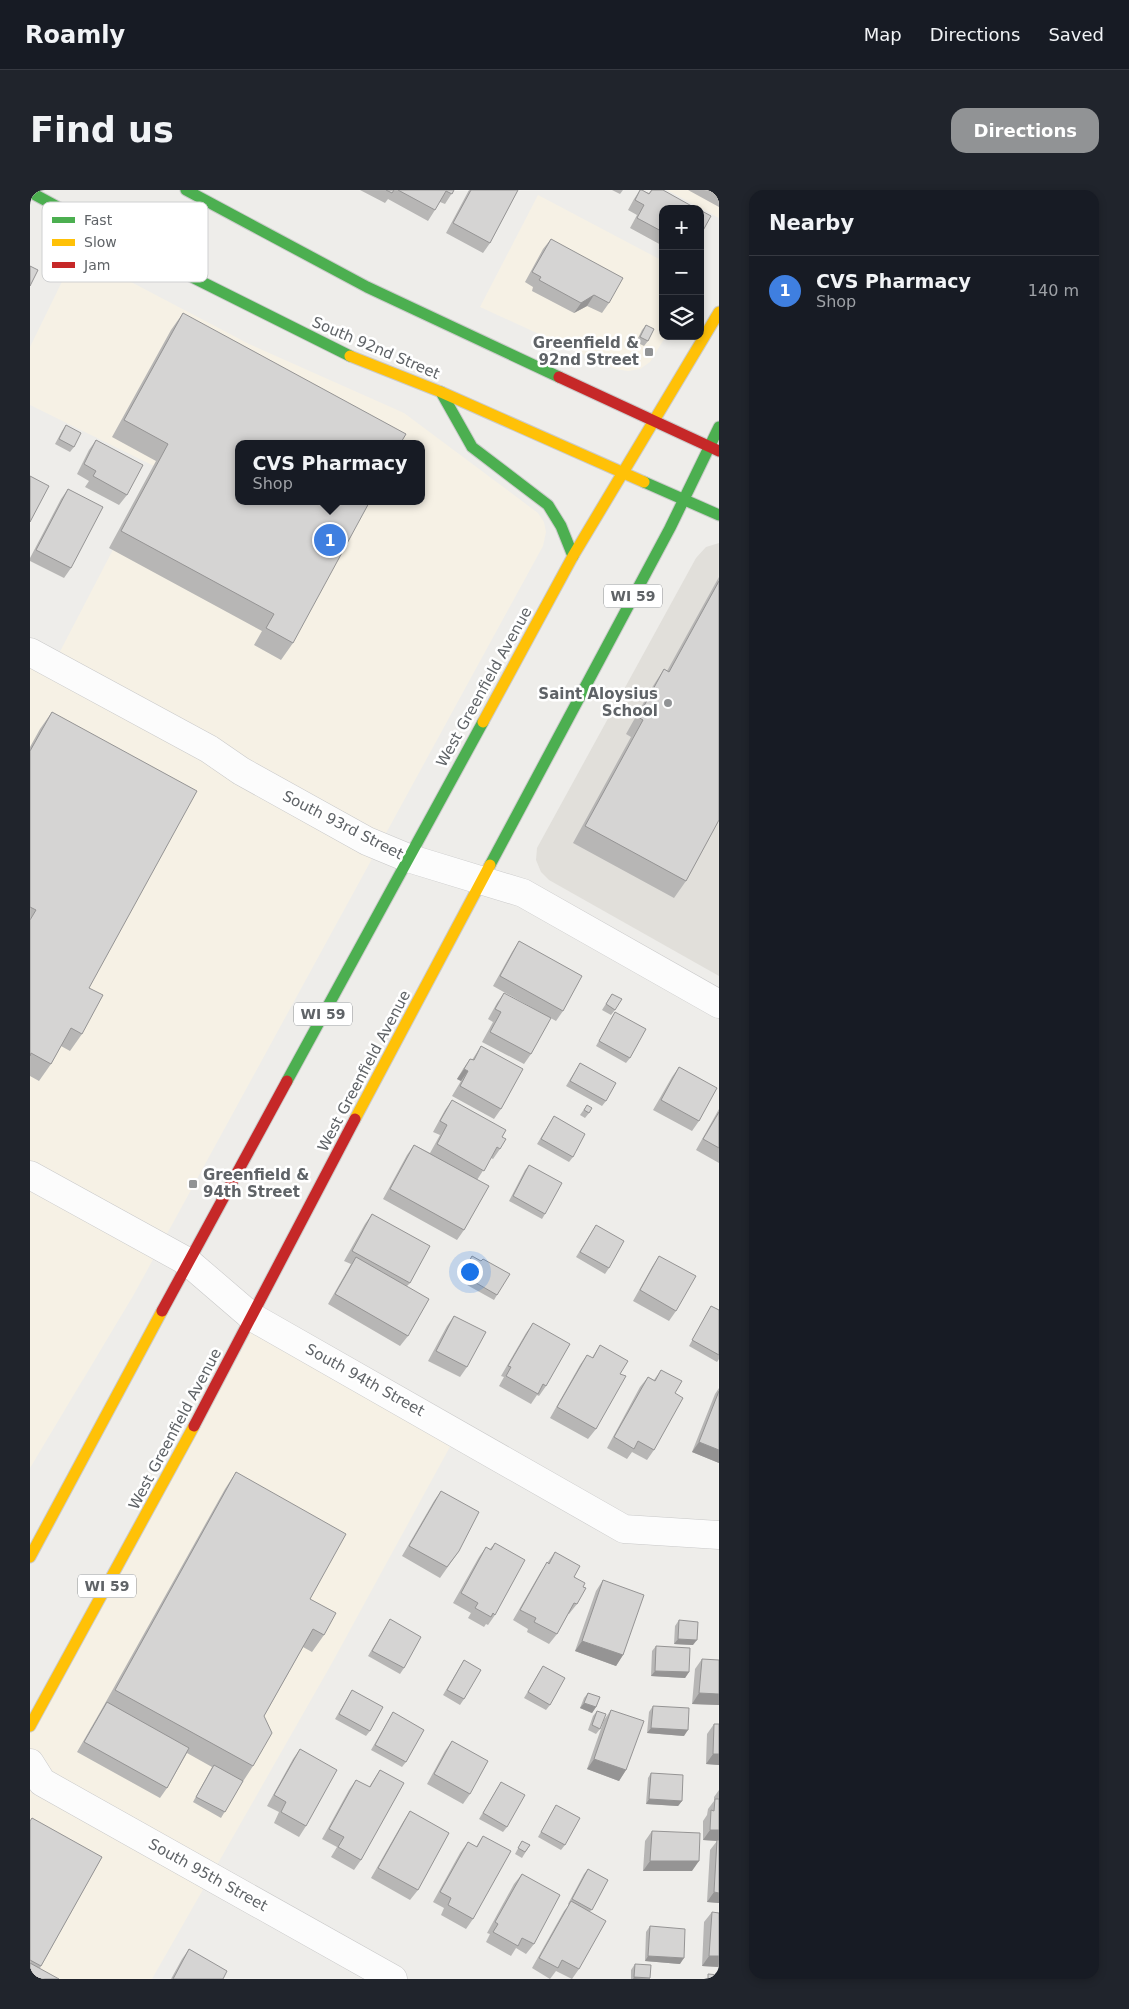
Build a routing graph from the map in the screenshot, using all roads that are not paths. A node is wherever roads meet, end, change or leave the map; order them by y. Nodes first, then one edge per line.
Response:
1 (186, 190) edge
2 (30, 192) edge
3 (48, 202) edge
4 (201, 282) edge
5 (719, 312) edge
6 (441, 392) junction
7 (653, 421) junction
8 (719, 427) edge
9 (714, 449) edge
10 (621, 473) junction
11 (683, 500) junction
12 (719, 515) edge
13 (573, 556) junction
14 (30, 652) edge
15 (408, 858) junction
16 (483, 879) junction
17 (719, 1004) edge
18 (30, 1175) edge
19 (188, 1262) junction
20 (252, 1317) junction
21 (719, 1535) edge
22 (30, 1557) edge
23 (30, 1726) edge
24 (30, 1764) edge
25 (393, 1979) edge

1 - 7 main road
2 - 3 main road, South 92nd Street
4 - 6 main road, South 92nd Street
5 - 7 main road, West Greenfield Avenue / WI 59
6 - 10 main road, South 92nd Street
6 - 13 main road
7 - 9 main road
7 - 10 main road, West Greenfield Avenue / WI 59
8 - 9 main road, West Greenfield Avenue / WI 59
9 - 11 main road, West Greenfield Avenue / WI 59
10 - 11 main road, South 92nd Street
10 - 13 main road, West Greenfield Avenue / WI 59
11 - 12 main road, South 92nd Street
11 - 16 main road, West Greenfield Avenue / WI 59
13 - 15 main road, West Greenfield Avenue / WI 59
14 - 15 street, South 93rd Street
15 - 16 street, South 93rd Street
15 - 19 main road, West Greenfield Avenue / WI 59
16 - 17 street, South 93rd Street
16 - 20 main road, West Greenfield Avenue / WI 59
18 - 19 street, South 94th Street
19 - 20 street, South 94th Street
19 - 22 main road, West Greenfield Avenue / WI 59
20 - 21 street, South 94th Street
20 - 23 main road, West Greenfield Avenue / WI 59
24 - 25 street, South 95th Street

